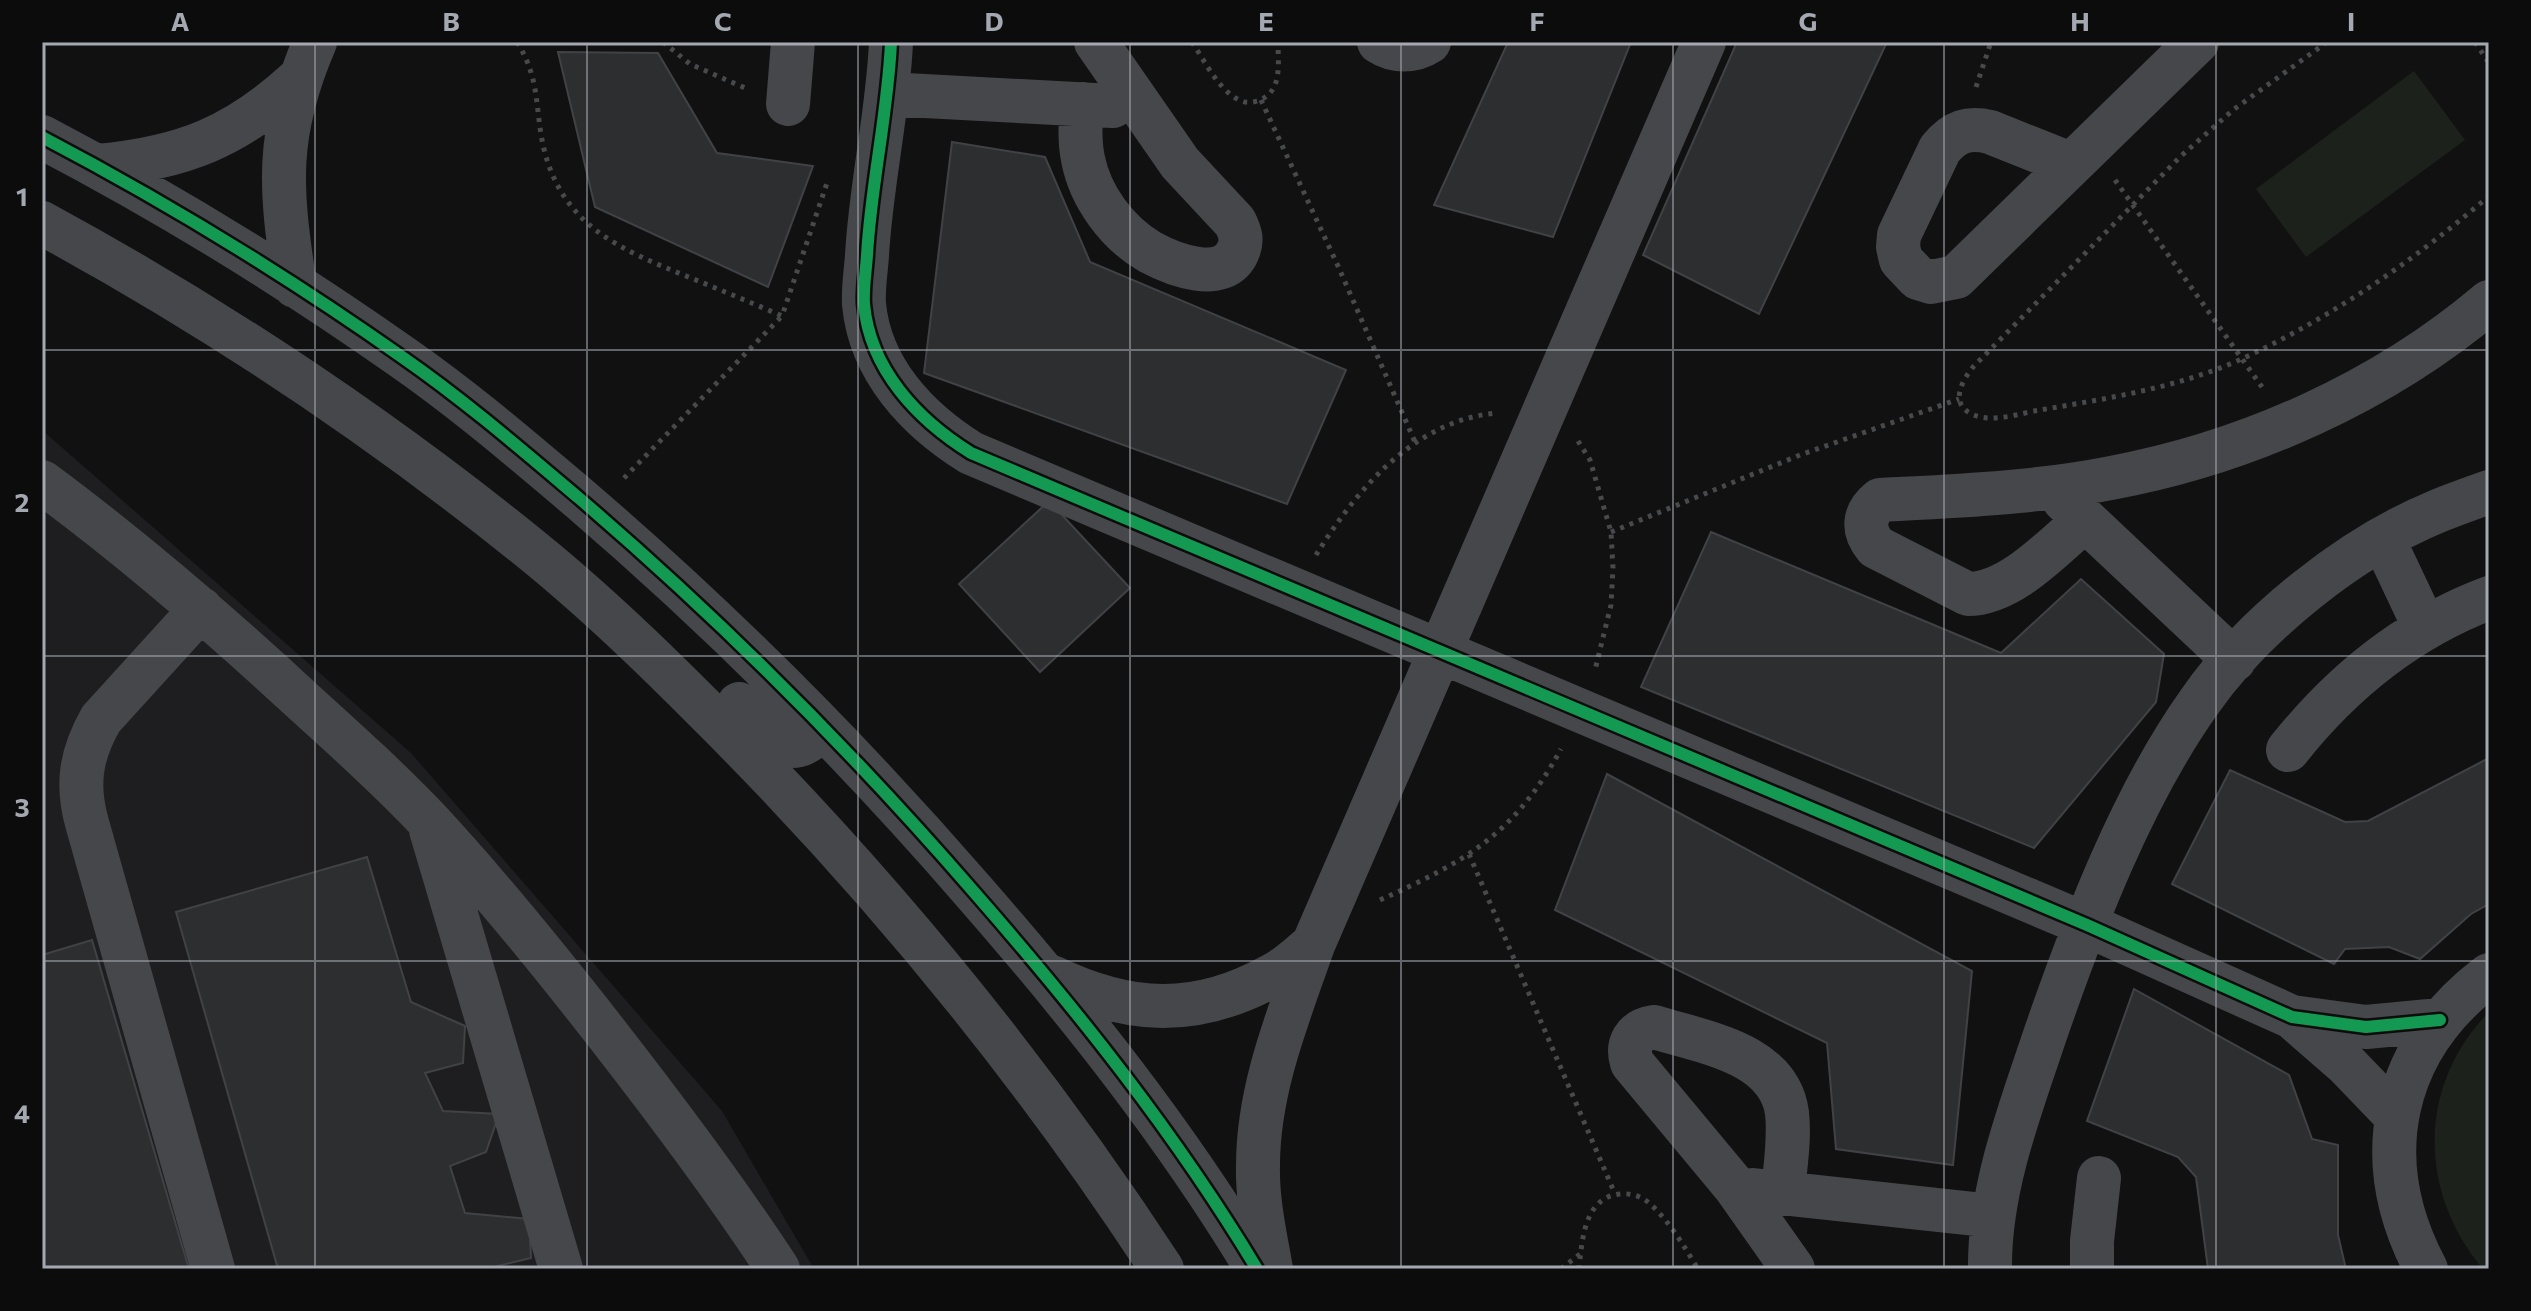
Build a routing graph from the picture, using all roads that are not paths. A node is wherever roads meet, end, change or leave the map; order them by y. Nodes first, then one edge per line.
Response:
1 (793, 42) edge
2 (891, 42) edge
3 (1096, 42) edge
4 (1379, 42) edge
5 (1429, 42) edge
6 (1704, 42) edge
7 (2197, 42) edge
8 (2165, 57) edge
9 (307, 60) edge
10 (887, 94) junction
11 (788, 104) road end
12 (1082, 104) junction
13 (1140, 107) junction
14 (42, 137) edge
15 (2080, 154) road end
16 (98, 166) junction
17 (42, 223) edge
18 (295, 286) junction
19 (2489, 302) edge
20 (42, 482) edge
21 (2051, 488) junction
22 (2489, 492) edge
23 (2085, 520) junction
24 (2383, 539) junction
25 (2489, 598) edge
26 (201, 609) junction
27 (613, 620) junction
28 (2425, 628) junction
29 (1440, 650) junction
30 (2234, 660) junction
31 (819, 723) junction
32 (2288, 750) dead end
33 (428, 820) junction
34 (2087, 925) junction
35 (1313, 945) junction
36 (1046, 974) junction
37 (2489, 975) edge
38 (2292, 1017) junction
39 (2440, 1020) junction
40 (2397, 1117) junction
41 (2099, 1178) dead end
42 (1736, 1188) junction
43 (1783, 1193) junction
44 (1993, 1216) junction
45 (213, 1269) edge
46 (561, 1269) edge
47 (778, 1269) edge
48 (1162, 1269) edge
49 (1257, 1269) edge
50 (1271, 1269) edge
51 (1793, 1269) edge
52 (1990, 1269) edge
53 (2092, 1269) edge
54 (2426, 1269) edge

1 - 11 street
2 - 10 street
3 - 13 street
4 - 5 street
6 - 29 street
7 - 8 street
8 - 15 street
9 - 16 street
9 - 18 street
10 - 12 street
10 - 29 street
12 - 13 street
12 - 13 street
14 - 16 street
16 - 18 street
17 - 27 street
18 - 31 street
19 - 21 street
20 - 26 street
21 - 23 street
21 - 23 street
22 - 24 street
23 - 30 street
24 - 28 street
24 - 30 street
25 - 28 street
26 - 33 street
26 - 45 street
27 - 31 street
27 - 48 street
28 - 32 street
29 - 34 street
29 - 35 street
30 - 34 street
31 - 36 street
33 - 46 street
33 - 47 street
34 - 38 street
34 - 44 street
35 - 36 street
35 - 50 street
36 - 49 street
37 - 39 street
38 - 39 street
38 - 40 street
39 - 40 street
40 - 54 street
41 - 53 street
42 - 43 street
42 - 43 street
42 - 51 street
43 - 44 street
44 - 52 street

